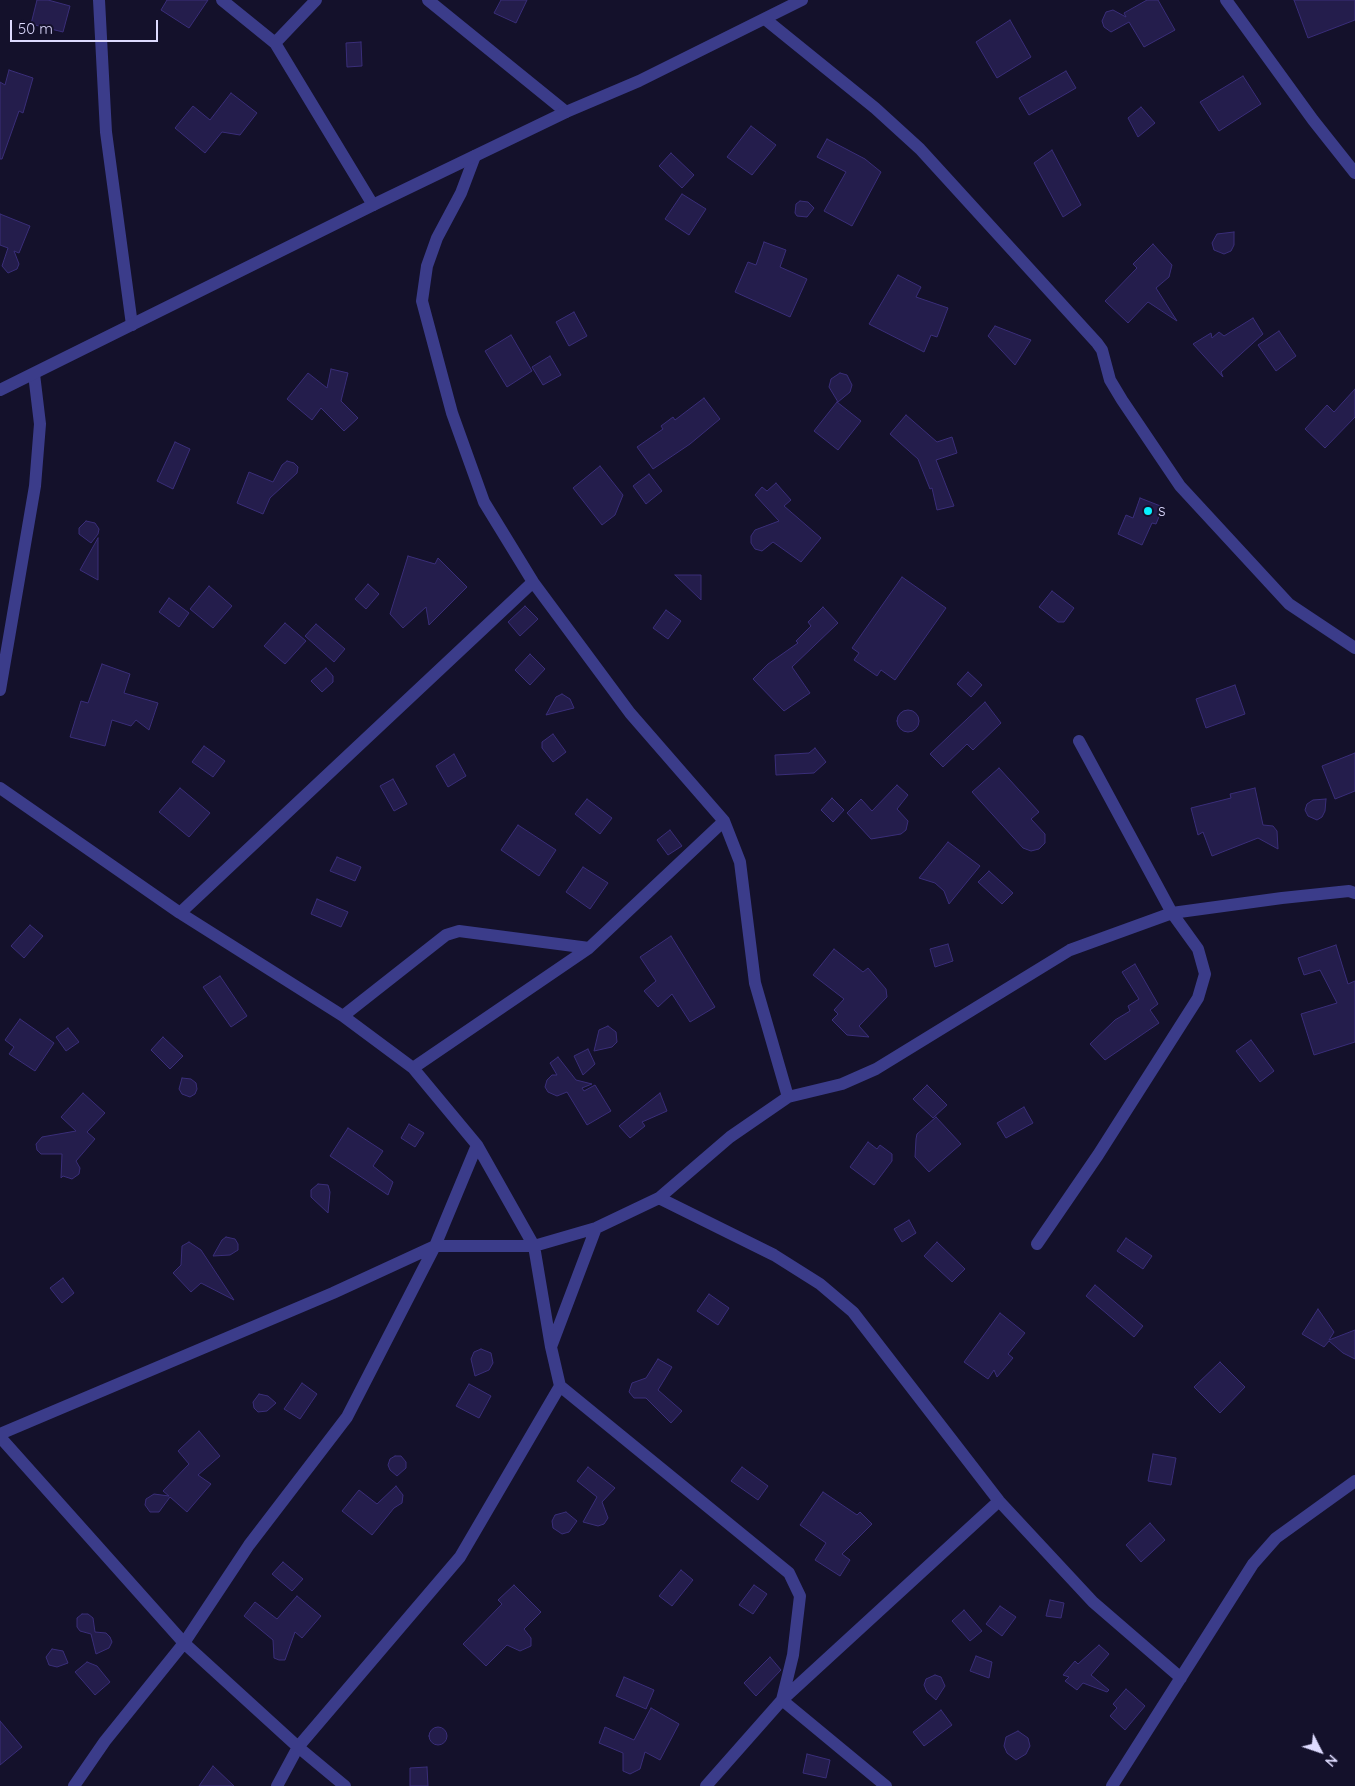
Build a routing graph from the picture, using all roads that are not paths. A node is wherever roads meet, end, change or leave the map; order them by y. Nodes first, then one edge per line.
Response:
1 (99, 0) edge
2 (222, 0) edge
3 (316, 0) edge
4 (428, 0) edge
5 (802, 0) edge
6 (1226, 0) edge
7 (765, 19) junction
8 (274, 43) junction
9 (566, 112) junction
10 (475, 156) junction
11 (1355, 173) edge
12 (373, 205) junction
13 (132, 325) junction
14 (34, 374) junction
15 (0, 390) edge
16 (533, 582) junction
17 (1355, 648) edge
18 (0, 690) edge
19 (1078, 741) dead end
20 (0, 788) edge
21 (724, 821) junction
22 (1355, 893) edge
23 (180, 913) junction
24 (1172, 913) junction
25 (590, 948) junction
26 (343, 1016) junction
27 (412, 1068) junction
28 (788, 1097) junction
29 (477, 1145) junction
30 (659, 1198) junction
31 (596, 1228) junction
32 (1037, 1244) dead end
33 (435, 1246) junction
34 (534, 1246) junction
35 (551, 1347) junction
36 (560, 1386) junction
37 (0, 1435) edge
38 (1355, 1481) edge
39 (999, 1501) junction
40 (184, 1643) junction
41 (1181, 1678) junction
42 (782, 1700) junction
43 (298, 1747) junction
44 (74, 1786) edge
45 (276, 1786) edge
46 (345, 1786) edge
47 (706, 1786) edge
48 (886, 1786) edge
49 (1112, 1786) edge

1 - 13 street
2 - 8 street
3 - 8 street
4 - 9 street
5 - 7 street
6 - 11 street
7 - 9 street
7 - 17 street
8 - 12 street
9 - 10 street
10 - 12 street
10 - 16 street
12 - 13 street
13 - 14 street
14 - 15 street
14 - 18 street
16 - 21 street
16 - 23 street
19 - 24 street
20 - 23 street
21 - 25 street
21 - 28 street
22 - 24 street
23 - 26 street
24 - 28 street
24 - 32 street
25 - 26 street
25 - 27 street
26 - 27 street
27 - 29 street
28 - 30 street
29 - 33 street
29 - 34 street
30 - 31 street
30 - 39 street
31 - 34 street
31 - 35 street
33 - 34 street
33 - 37 street
33 - 40 street
34 - 35 street
35 - 36 street
36 - 42 street
36 - 43 street
37 - 40 street
38 - 41 street
39 - 41 street
39 - 42 street
40 - 43 street
40 - 44 street
41 - 49 street
42 - 47 street
42 - 48 street
43 - 45 street
43 - 46 street

